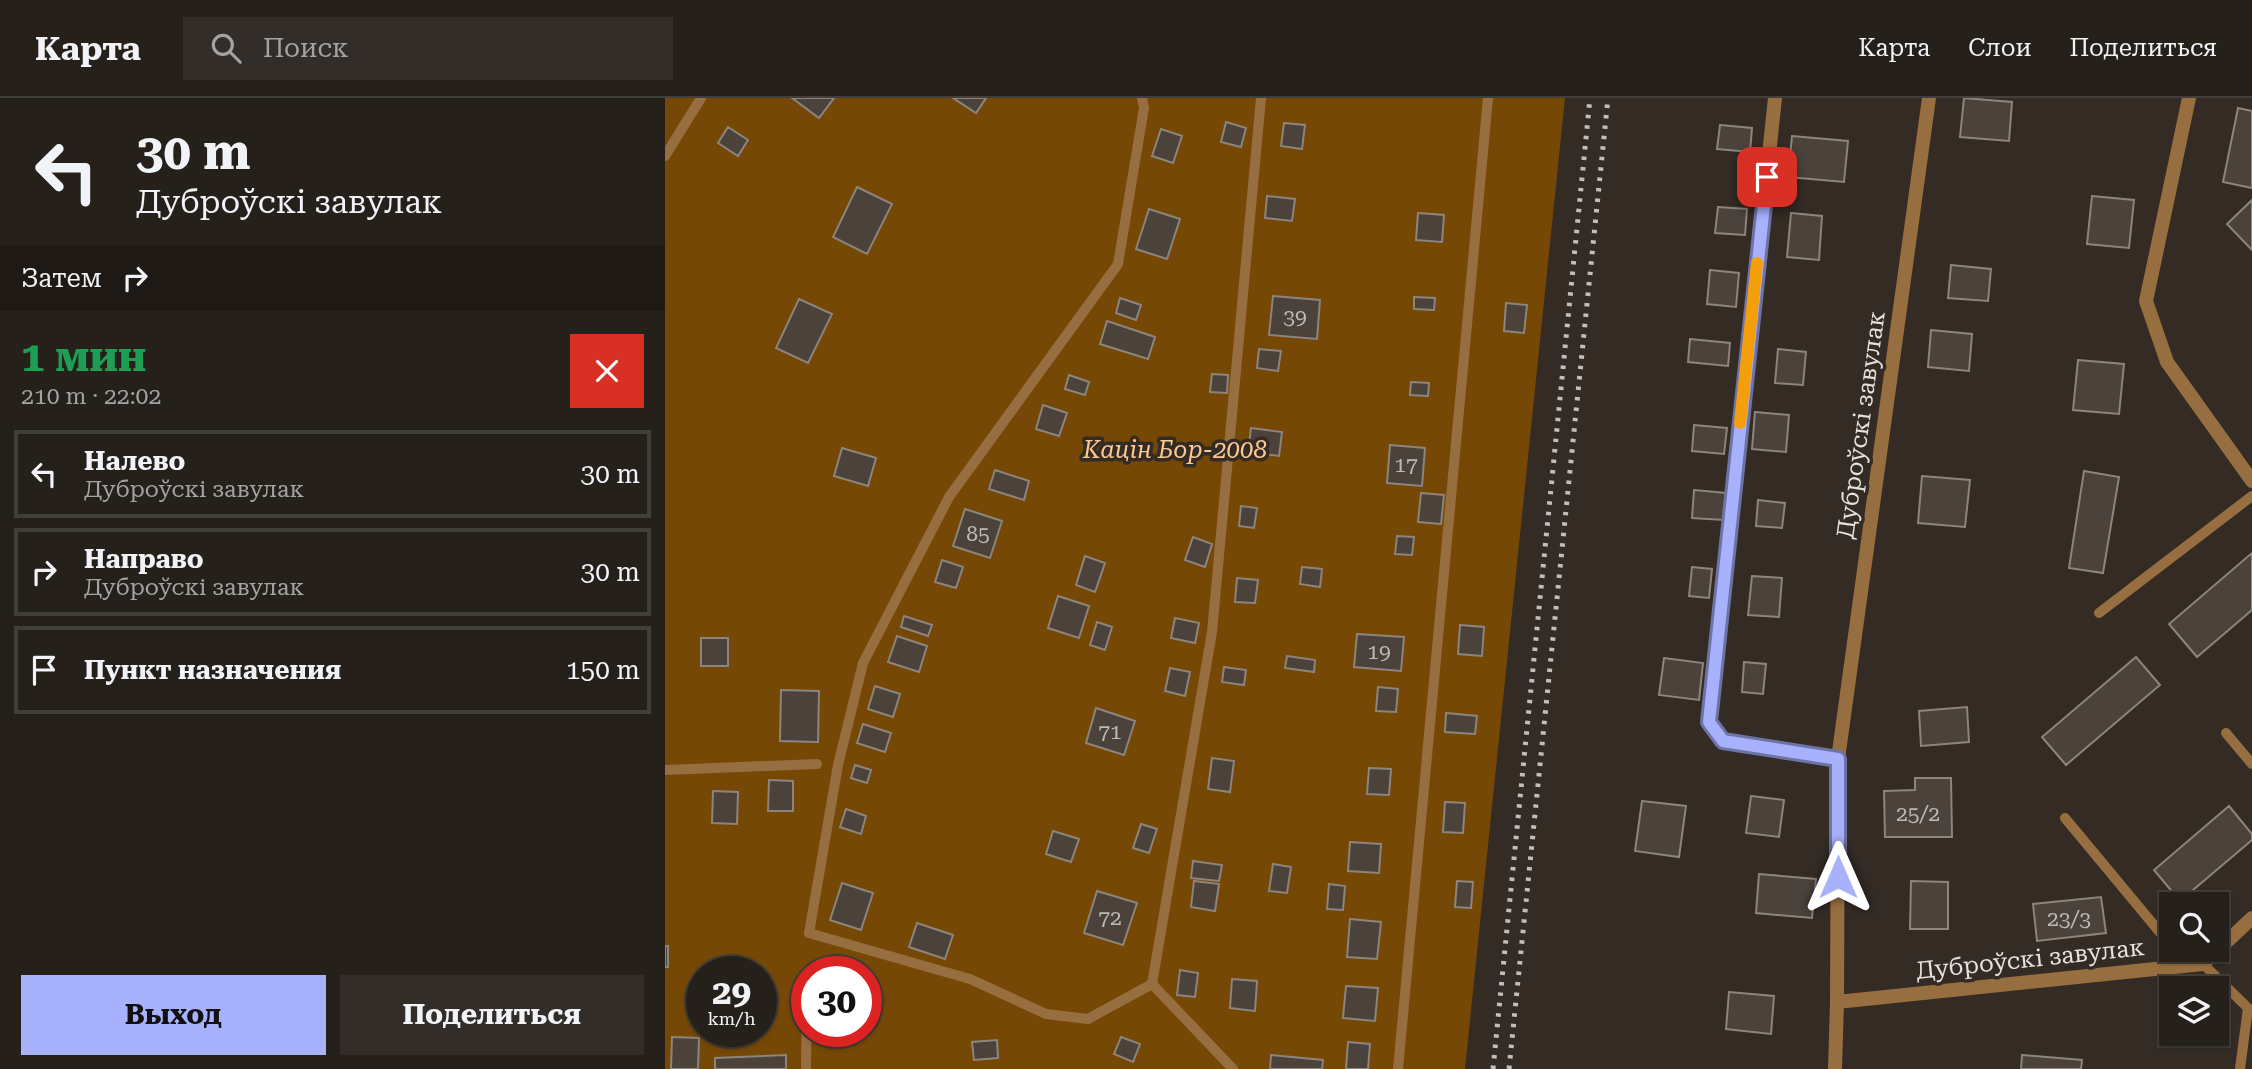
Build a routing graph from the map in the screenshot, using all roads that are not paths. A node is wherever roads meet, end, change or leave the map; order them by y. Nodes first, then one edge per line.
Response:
1 (701, 98) edge
2 (1142, 98) edge
3 (1261, 98) edge
4 (1488, 98) edge
5 (1775, 98) edge
6 (1929, 98) edge
7 (2189, 98) edge
8 (665, 156) edge
9 (2252, 481) edge
10 (2252, 496) edge
11 (2099, 613) dead end
12 (2226, 733) dead end
13 (1838, 759) junction
14 (817, 764) dead end
15 (2252, 764) edge
16 (665, 770) edge
17 (2065, 818) dead end
18 (2252, 918) edge
19 (2159, 931) edge
20 (2200, 962) edge
21 (2203, 964) junction
22 (1153, 984) junction
23 (1837, 1002) junction
24 (806, 1047) edge
25 (806, 1069) edge
26 (1233, 1069) edge
27 (1398, 1069) edge
28 (1835, 1069) edge
29 (2239, 1069) edge

1 - 8 lane
2 - 22 lane
3 - 22 lane
4 - 27 lane
5 - 13 street
6 - 13 street, Дуброўскі завулак
7 - 9 street
10 - 11 lane
12 - 15 lane
13 - 23 street, Дуброўскі завулак
14 - 16 lane
17 - 19 lane
18 - 21 street
20 - 21 lane
21 - 23 street, Дуброўскі завулак
21 - 29 lane
22 - 26 lane
23 - 28 street, Дуброўскі завулак
24 - 25 lane

